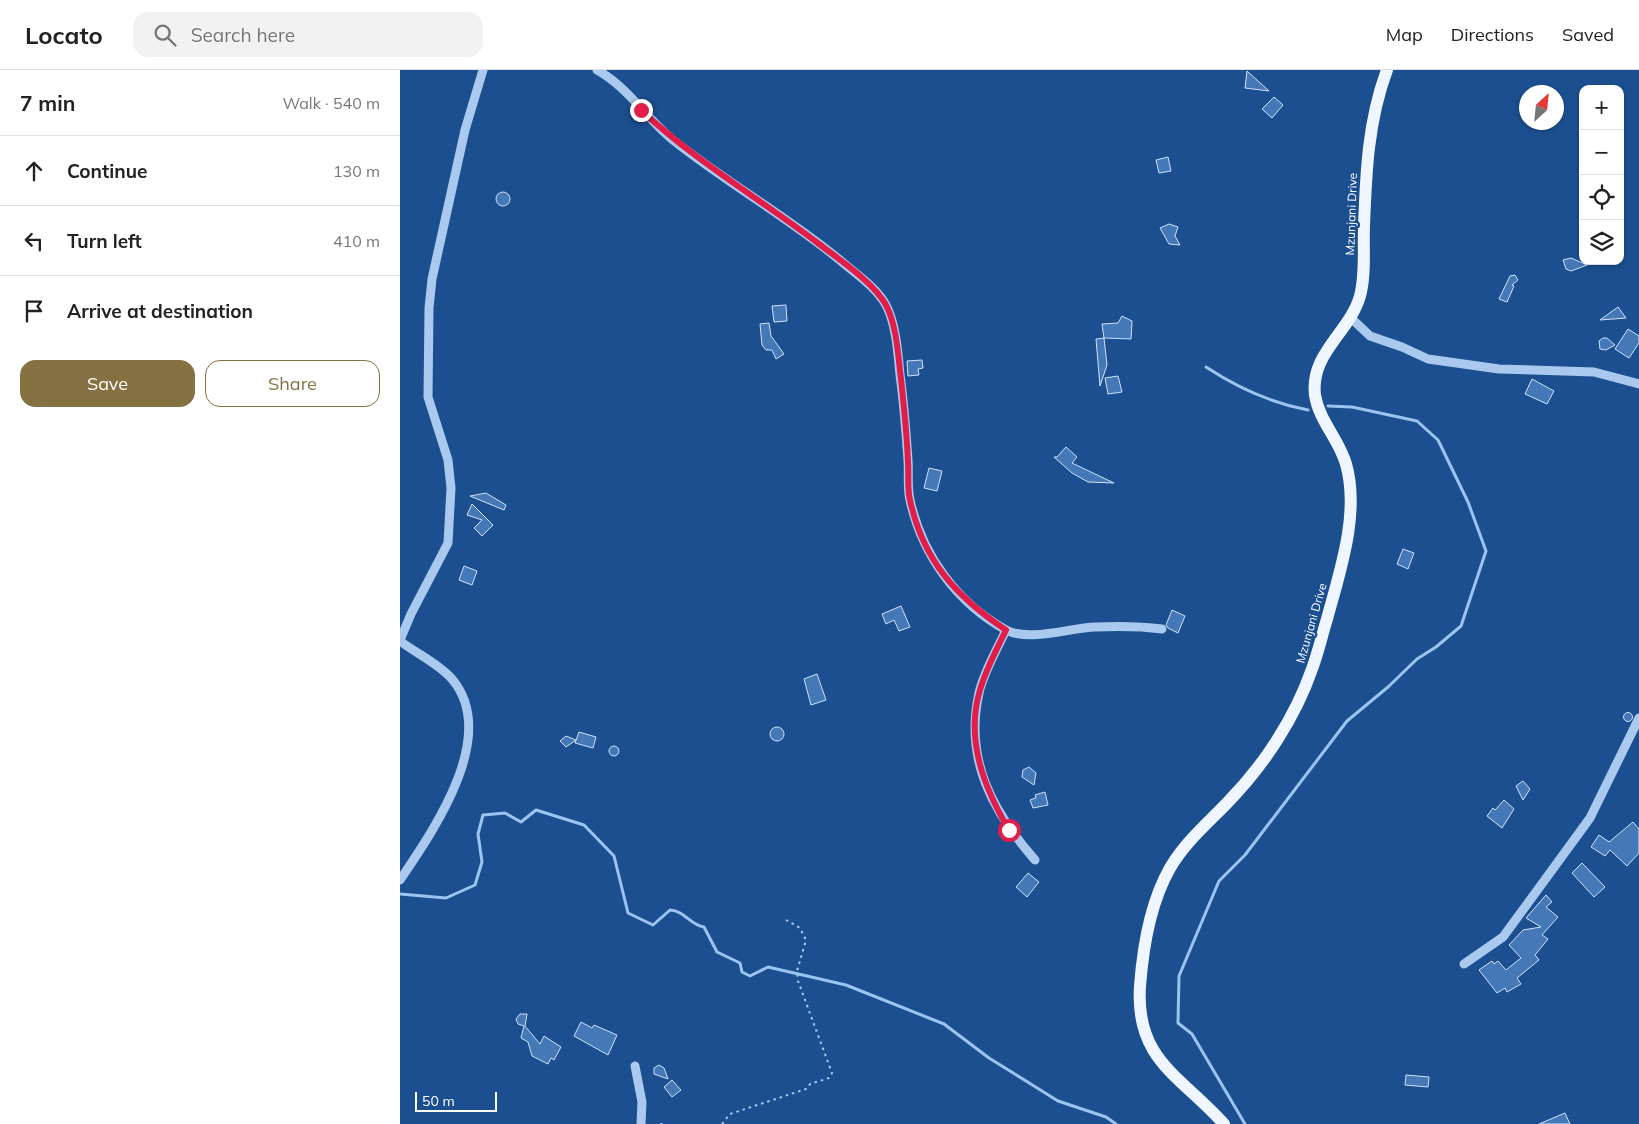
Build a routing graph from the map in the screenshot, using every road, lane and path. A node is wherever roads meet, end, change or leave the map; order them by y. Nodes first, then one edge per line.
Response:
1 (483, 70) edge
2 (597, 70) edge
3 (1386, 70) edge
4 (1350, 317) junction
5 (1639, 384) edge
6 (1162, 629) dead end
7 (1006, 630) junction
8 (400, 640) edge
9 (1639, 718) edge
10 (1035, 860) dead end
11 (400, 880) edge
12 (786, 920) dead end
13 (1464, 964) dead end
14 (635, 1066) dead end
15 (641, 1124) edge
16 (660, 1124) edge
17 (666, 1124) edge
18 (722, 1124) edge
19 (1224, 1124) edge

1 - 8 street
2 - 7 street
3 - 4 main road, Mzunjani Drive
4 - 5 street
4 - 19 main road, Mzunjani Drive
6 - 7 street
7 - 10 street
8 - 11 street
9 - 13 street
12 - 18 path
14 - 15 street
16 - 17 path

